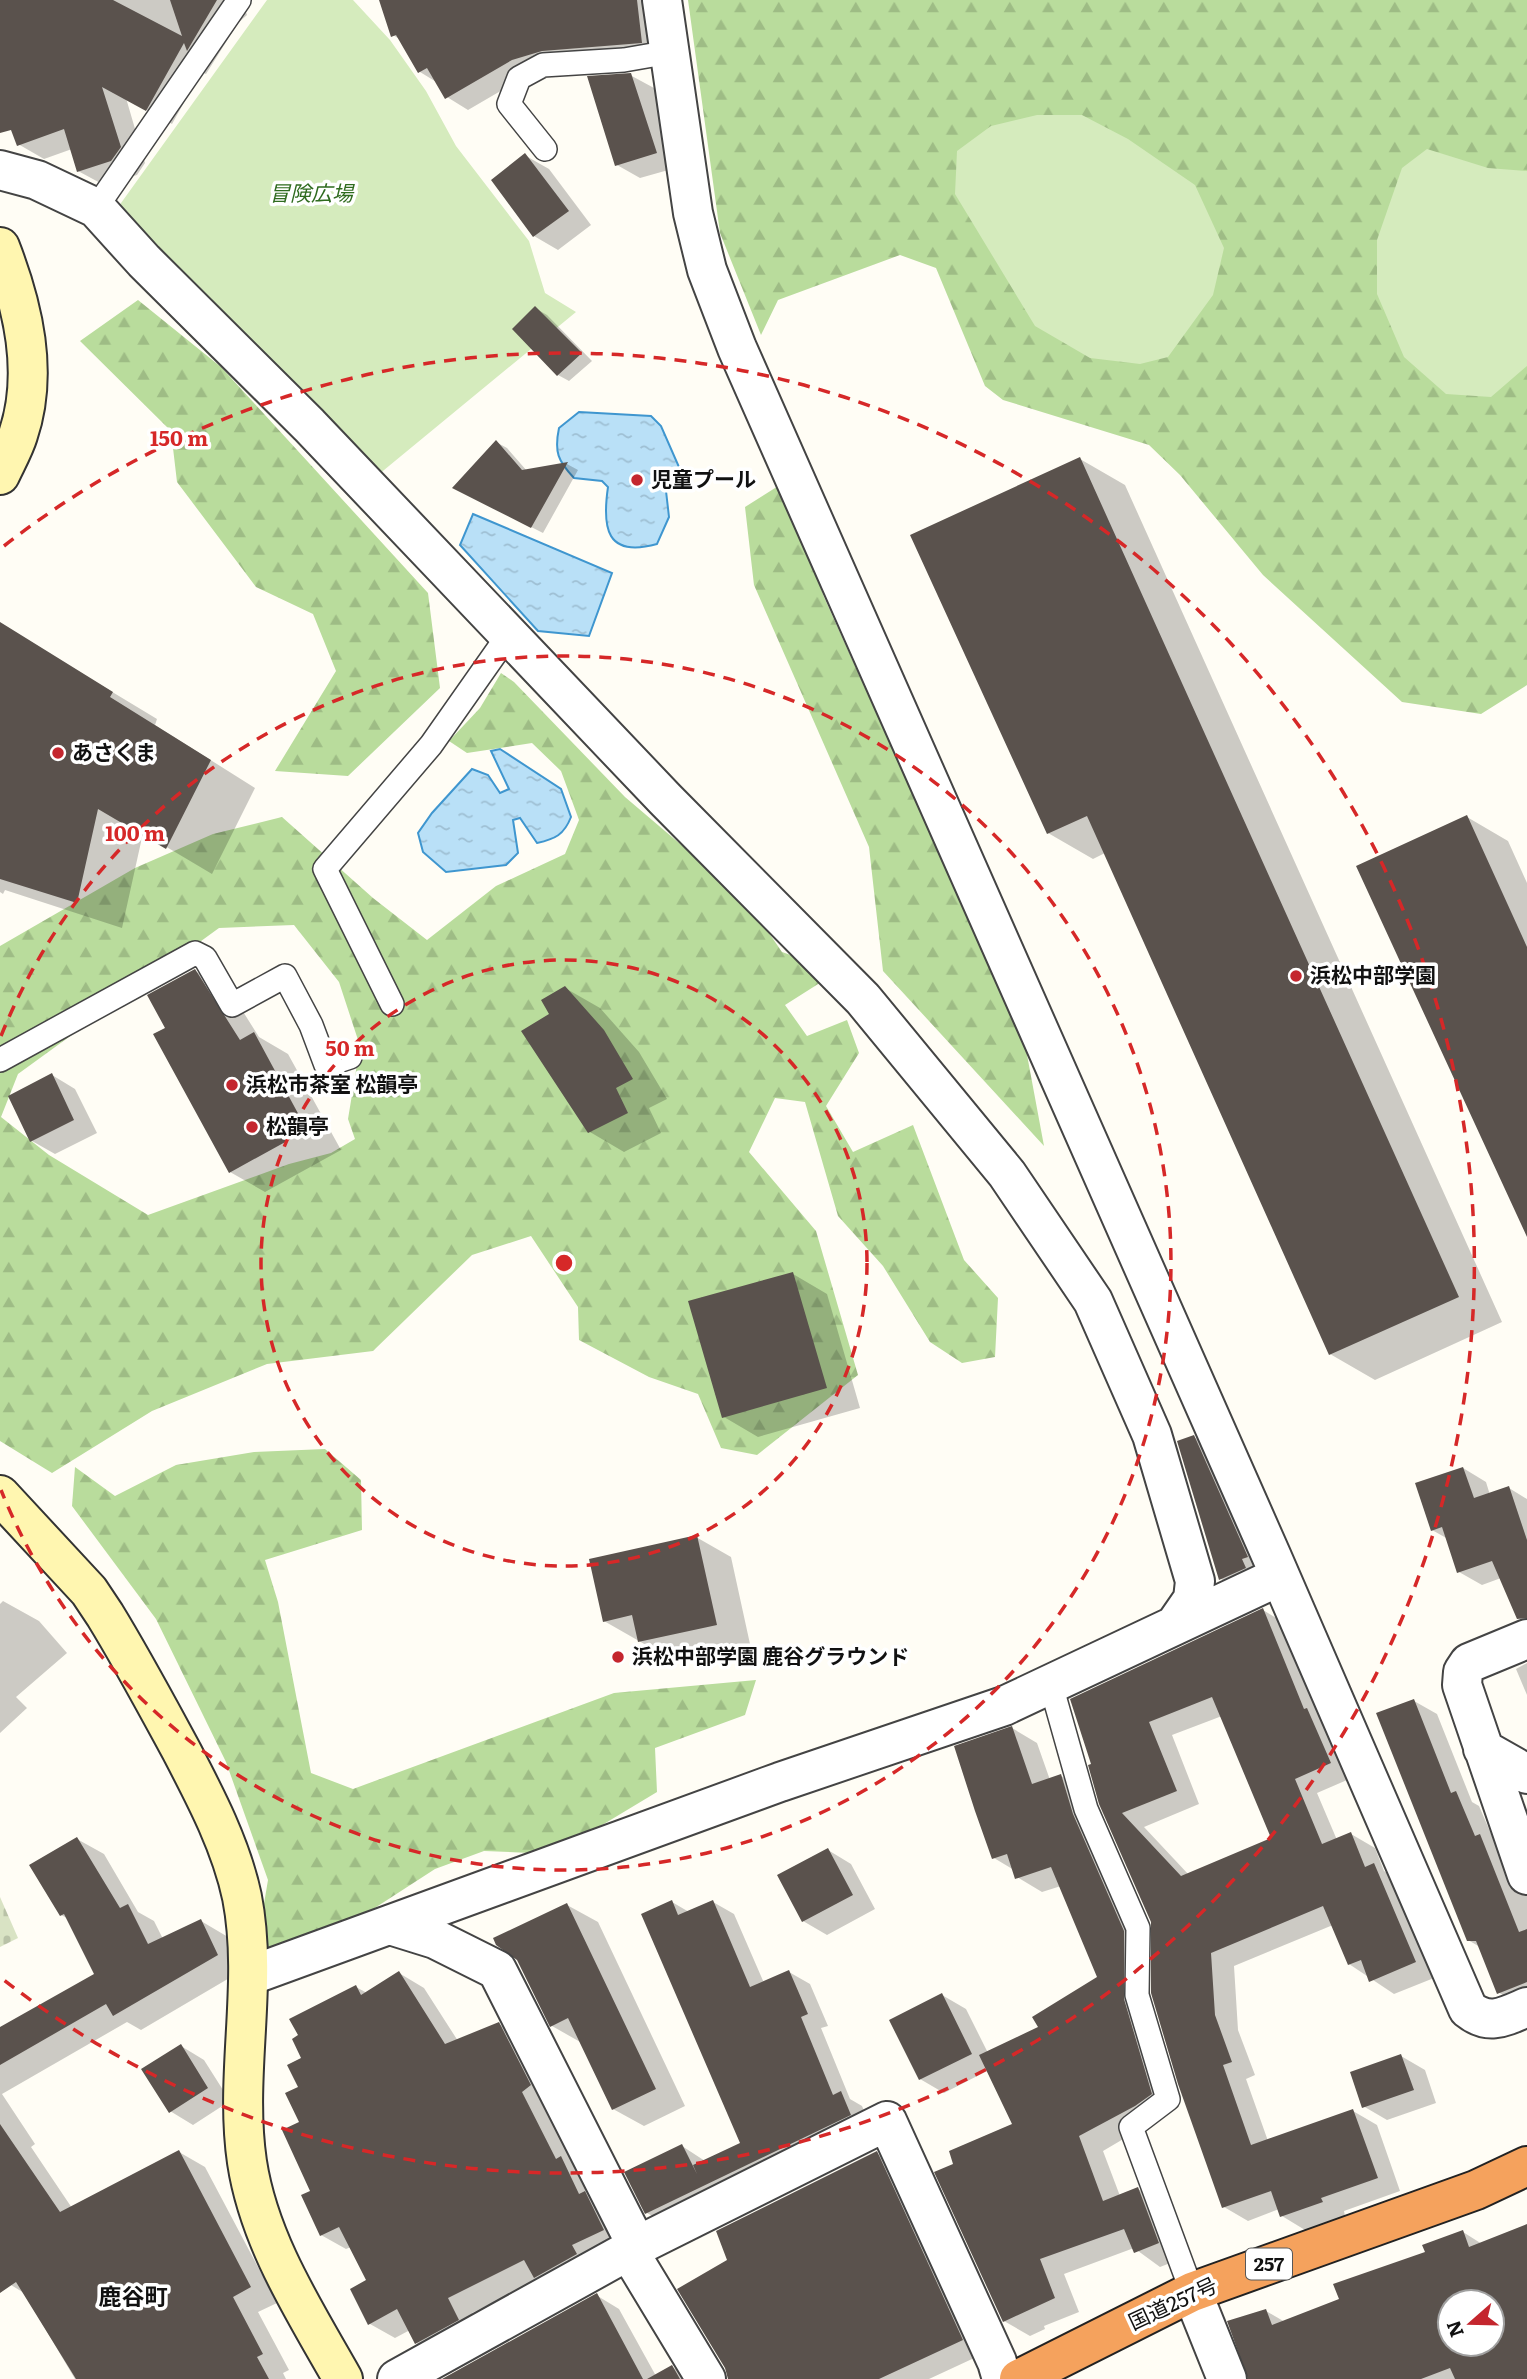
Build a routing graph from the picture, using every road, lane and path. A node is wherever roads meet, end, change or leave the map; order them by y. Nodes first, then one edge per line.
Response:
1 (239, 0) edge
2 (662, 0) edge
3 (670, 52) junction
4 (544, 149) dead end
5 (0, 170) edge
6 (96, 208) junction
7 (0, 247) edge
8 (0, 475) edge
9 (505, 631) junction
10 (392, 1004) dead end
11 (350, 1057) dead end
12 (0, 1059) edge
13 (0, 1495) edge
14 (1280, 1576) junction
15 (1175, 1625) junction
16 (1527, 1639) edge
17 (1051, 1685) junction
18 (1483, 1749) junction
19 (1527, 1774) edge
20 (1527, 1875) edge
21 (390, 1925) junction
22 (249, 1976) junction
23 (1527, 2007) edge
24 (1527, 2166) edge
25 (633, 2248) junction
26 (1192, 2292) junction
27 (343, 2379) edge
28 (397, 2379) edge
29 (706, 2379) edge
30 (1002, 2379) edge
31 (1019, 2379) edge
32 (1227, 2379) edge

1 - 6 lane
2 - 3 street
3 - 4 lane
3 - 14 street
5 - 6 street
6 - 9 street
7 - 8 street
9 - 10 lane
9 - 15 street
11 - 12 lane
13 - 22 street
14 - 15 street
14 - 23 street
15 - 17 street
16 - 18 street
17 - 21 street
17 - 26 lane
18 - 19 street
18 - 20 street
21 - 22 street
21 - 25 street
22 - 27 street
24 - 26 highway, 国道257号 / 257
25 - 28 street
25 - 29 street
25 - 30 street
26 - 31 highway, 国道257号 / 257
26 - 32 street

